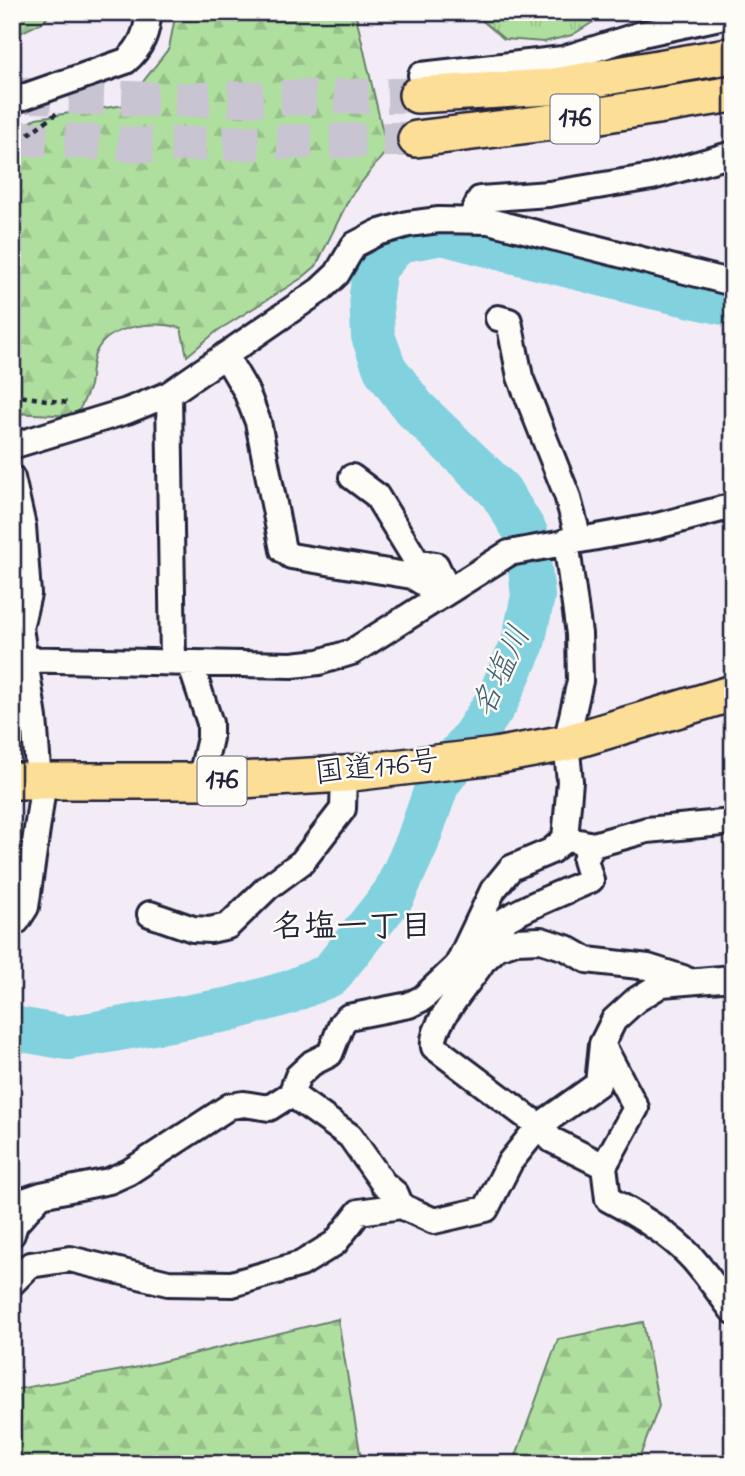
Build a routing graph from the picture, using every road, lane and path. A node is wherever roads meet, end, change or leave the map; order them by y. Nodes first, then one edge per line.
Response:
1 (733, 13) edge
2 (148, 17) edge
3 (733, 55) edge
4 (419, 85) joint
5 (733, 94) edge
6 (12, 101) edge
7 (416, 139) tunnel mouth
8 (733, 154) edge
9 (470, 220) junction
10 (733, 283) edge
11 (498, 318) dead end
12 (225, 355) junction
13 (169, 394) junction
14 (12, 446) edge
15 (352, 477) dead end
16 (12, 478) edge
17 (733, 506) edge
18 (564, 542) junction
19 (442, 595) junction
20 (18, 659) edge
21 (181, 663) junction
22 (733, 693) edge
23 (566, 743) junction
24 (344, 774) junction
25 (32, 781) edge
26 (200, 781) junction
27 (733, 822) edge
28 (565, 839) junction
29 (593, 845) junction
30 (150, 914) dead end
31 (12, 924) edge
32 (482, 962) junction
33 (733, 978) edge
34 (694, 982) junction
35 (602, 1044) junction
36 (291, 1094) junction
37 (538, 1126) junction
38 (604, 1166) junction
39 (41, 1195) junction
40 (12, 1205) edge
41 (401, 1206) junction
42 (12, 1234) edge
43 (12, 1283) edge
44 (733, 1311) edge

1 - 4 street
2 - 6 street
3 - 4 highway, 176
5 - 7 highway, 176
8 - 9 street
9 - 10 street
9 - 12 street
11 - 18 street
12 - 13 street
12 - 19 street
13 - 14 street
13 - 21 street
15 - 19 street
16 - 20 street
17 - 18 street
18 - 19 street
18 - 23 street
19 - 21 street
20 - 21 street
20 - 25 street
21 - 26 street
22 - 23 highway, 国道176号 / 176
23 - 24 highway, 国道176号 / 176
23 - 28 street
24 - 26 highway, 国道176号 / 176
24 - 30 street
25 - 26 highway, 国道176号 / 176
25 - 31 street
27 - 29 street
28 - 29 street
28 - 36 street
29 - 32 street
32 - 34 street
32 - 37 street
33 - 34 street
34 - 35 street
35 - 37 street
35 - 38 street
36 - 39 street
36 - 41 street
37 - 38 street
37 - 41 street
38 - 44 street
39 - 40 street
39 - 42 street
41 - 43 street

